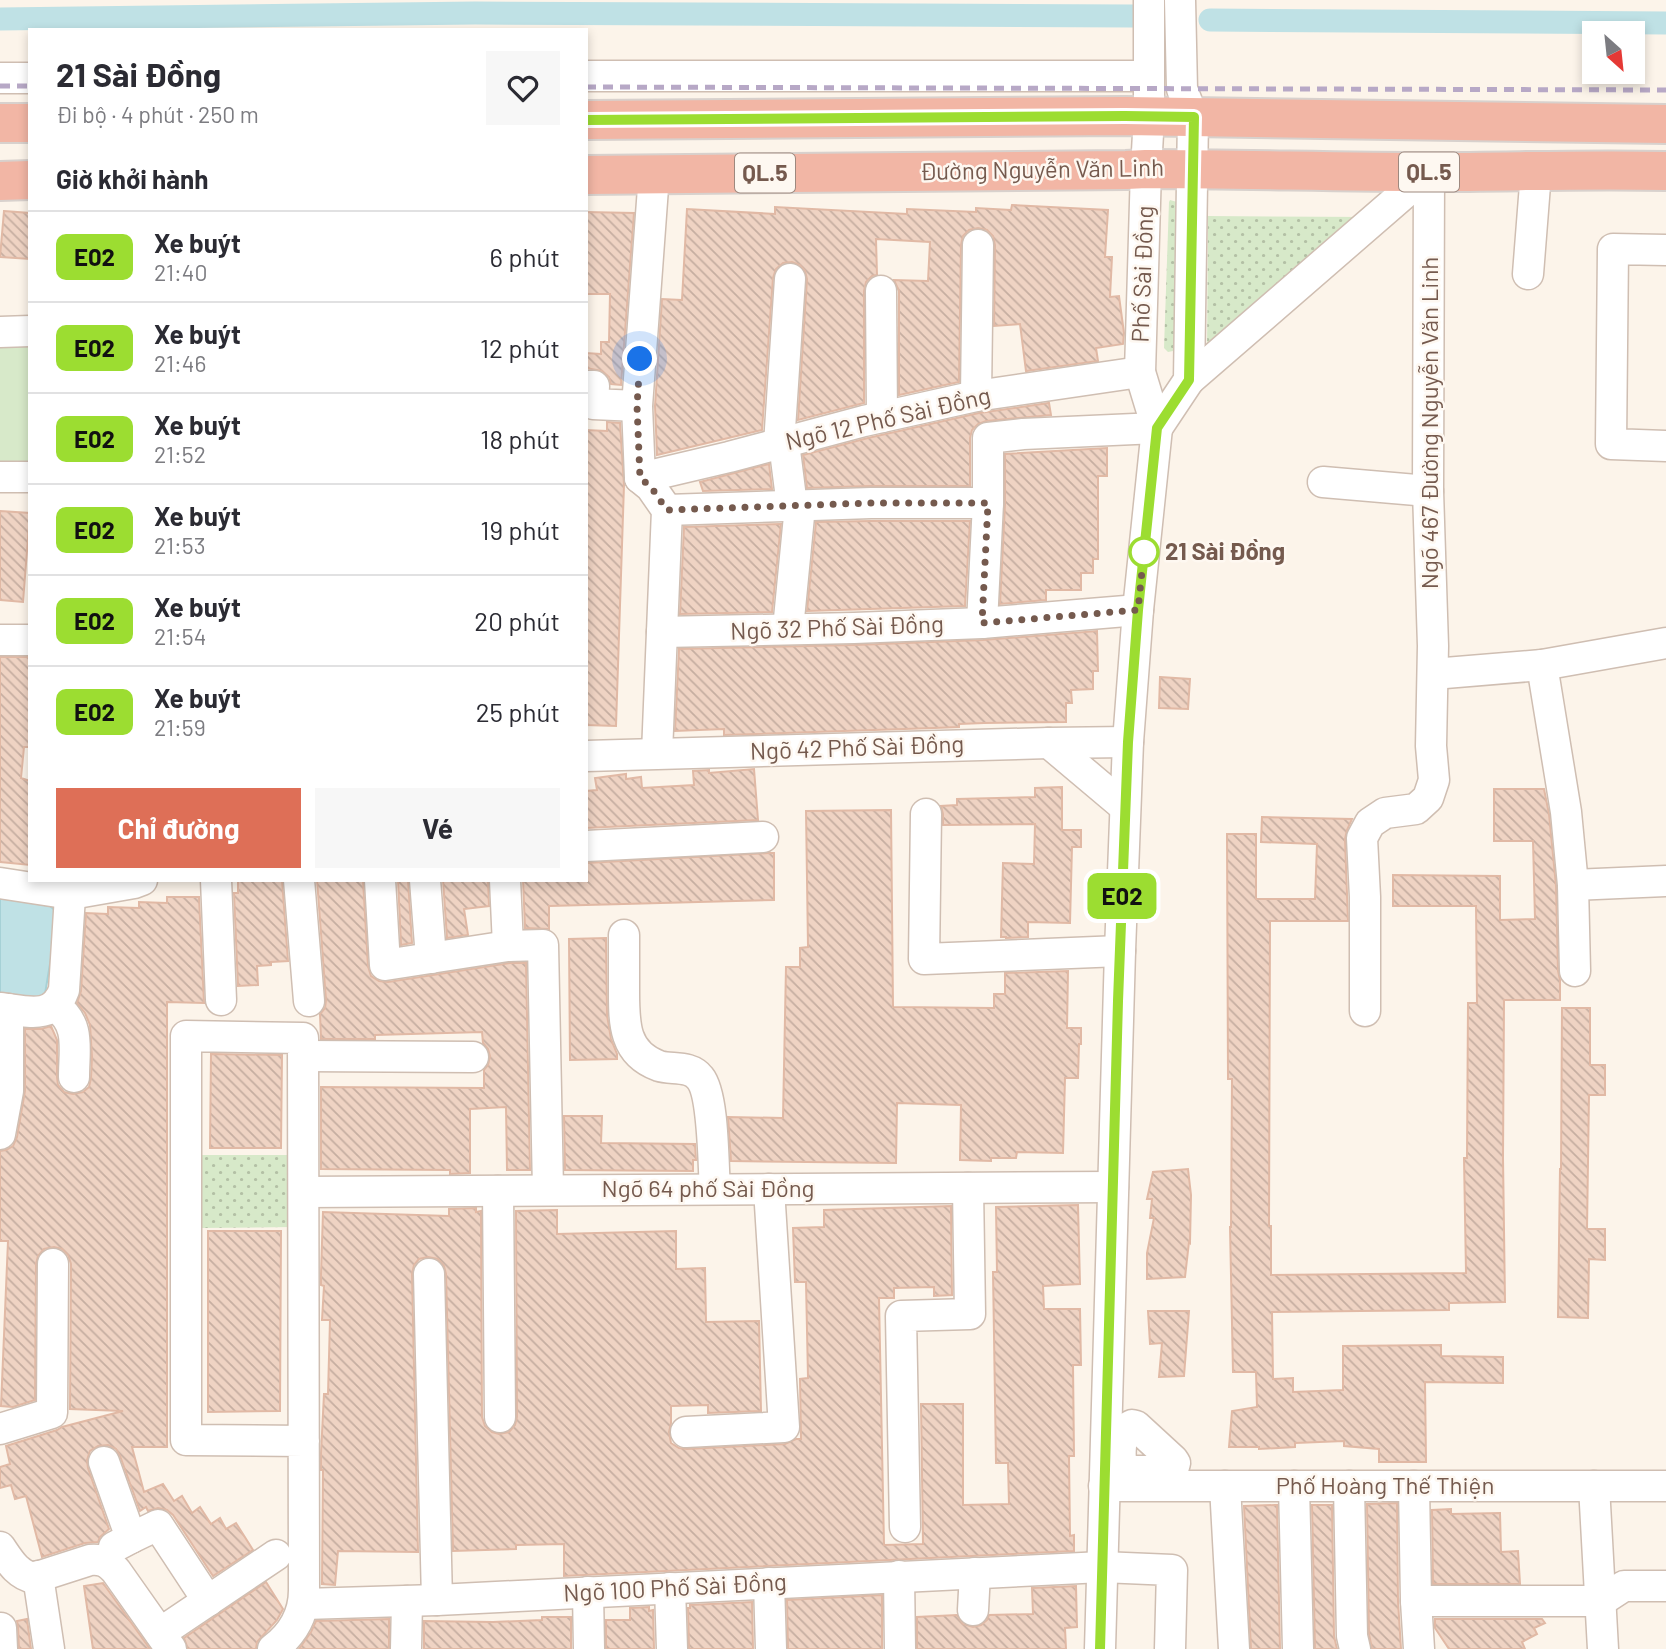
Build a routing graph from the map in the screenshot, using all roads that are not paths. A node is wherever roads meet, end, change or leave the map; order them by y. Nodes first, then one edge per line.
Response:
1 (1149, 0) edge
2 (1180, 0) edge
3 (704, 75) junction
4 (588, 76) edge
5 (1149, 76) junction
6 (0, 78) edge
7 (28, 78) edge
8 (1149, 116) junction
9 (1194, 117) junction
10 (702, 119) junction
11 (588, 120) edge
12 (0, 123) edge
13 (28, 123) edge
14 (1586, 123) junction
15 (1666, 124) edge
16 (1146, 169) junction
17 (1192, 169) junction
18 (1583, 169) junction
19 (1666, 171) edge
20 (1429, 172) junction
21 (1536, 172) junction
22 (654, 174) junction
23 (588, 175) edge
24 (28, 180) edge
25 (0, 181) edge
26 (978, 245) dead end
27 (1666, 250) edge
28 (1528, 274) dead end
29 (790, 279) dead end
30 (881, 291) dead end
31 (28, 331) edge
32 (0, 332) edge
33 (1140, 372) junction
34 (1189, 380) junction
35 (588, 386) edge
36 (981, 395) junction
37 (637, 406) junction
38 (882, 417) junction
39 (1157, 428) junction
40 (988, 438) junction
41 (782, 443) junction
42 (1666, 446) edge
43 (0, 477) edge
44 (28, 477) edge
45 (640, 478) junction
46 (1323, 482) dead end
47 (1428, 491) junction
48 (988, 503) junction
49 (796, 506) junction
50 (667, 510) junction
51 (1138, 610) junction
52 (982, 623) junction
53 (788, 629) junction
54 (662, 632) junction
55 (0, 640) edge
56 (28, 640) edge
57 (1666, 643) edge
58 (1542, 665) junction
59 (1433, 674) junction
60 (1128, 742) junction
61 (1049, 743) junction
62 (657, 753) junction
63 (588, 756) edge
64 (1125, 807) junction
65 (926, 814) dead end
66 (763, 837) dead end
67 (588, 846) edge
68 (1666, 881) edge
69 (137, 882) edge
70 (216, 882) edge
71 (299, 882) edge
72 (380, 882) edge
73 (425, 882) edge
74 (505, 882) edge
75 (0, 883) edge
76 (1573, 885) junction
77 (71, 887) edge
78 (624, 935) dead end
79 (508, 946) junction
80 (1120, 951) junction
81 (431, 958) junction
82 (1575, 971) dead end
83 (221, 1000) dead end
84 (309, 1001) dead end
85 (55, 1006) junction
86 (4, 1009) edge
87 (1365, 1011) dead end
88 (304, 1056) junction
89 (473, 1057) dead end
90 (74, 1077) dead end
91 (0, 1134) edge
92 (1113, 1187) junction
93 (968, 1188) junction
94 (715, 1189) junction
95 (769, 1189) junction
96 (548, 1190) junction
97 (498, 1191) junction
98 (304, 1192) junction
99 (53, 1264) dead end
100 (429, 1274) dead end
101 (1107, 1390) junction
102 (500, 1418) dead end
103 (0, 1429) edge
104 (686, 1432) dead end
105 (304, 1441) junction
106 (104, 1462) dead end
107 (1115, 1479) junction
108 (1224, 1486) junction
109 (1294, 1486) junction
110 (1349, 1486) junction
111 (1414, 1486) junction
112 (1594, 1486) junction
113 (1666, 1486) edge
114 (905, 1527) dead end
115 (131, 1538) junction
116 (0, 1547) edge
117 (276, 1555) dead end
118 (103, 1561) junction
119 (1102, 1567) junction
120 (975, 1573) junction
121 (38, 1576) junction
122 (899, 1576) junction
123 (769, 1583) junction
124 (1666, 1586) edge
125 (670, 1588) junction
126 (588, 1592) junction
127 (437, 1600) junction
128 (208, 1601) junction
129 (407, 1601) junction
130 (1416, 1601) junction
131 (1601, 1601) junction
132 (304, 1604) junction
133 (973, 1610) dead end
134 (1, 1628) edge
135 (166, 1641) edge
136 (2, 1649) edge
137 (49, 1649) edge
138 (274, 1649) edge
139 (406, 1649) edge
140 (589, 1649) edge
141 (672, 1649) edge
142 (771, 1649) edge
143 (900, 1649) edge
144 (1100, 1649) edge
145 (1170, 1649) edge
146 (1234, 1649) edge
147 (1298, 1649) edge
148 (1355, 1649) edge
149 (1419, 1649) edge
150 (1603, 1649) edge

1 - 5 street, Phố Sài Đồng
2 - 9 street
3 - 4 street
3 - 5 street
3 - 10 street
5 - 8 street, Phố Sài Đồng
6 - 7 street
8 - 9 highway, QL.5
8 - 10 highway, QL.5
8 - 16 street, Phố Sài Đồng
9 - 14 highway, QL.5
9 - 17 street, Phố Sài Đồng
10 - 11 highway, QL.5
12 - 13 highway
14 - 15 highway, QL.5
14 - 18 highway
16 - 17 highway, Đường Nguyễn Văn Linh / QL.5
16 - 22 highway, Đường Nguyễn Văn Linh / QL.5
16 - 33 street, Phố Sài Đồng
17 - 20 highway, Đường Nguyễn Văn Linh / QL.5
17 - 34 street, Phố Sài Đồng
18 - 19 highway, Đường Nguyễn Văn Linh / QL.5
18 - 21 highway, Đường Nguyễn Văn Linh / QL.5
20 - 21 highway, Đường Nguyễn Văn Linh / QL.5
20 - 34 street
20 - 47 street, Ngõ 467 Đường Nguyễn Văn Linh
21 - 28 street
22 - 23 highway, Đường Nguyễn Văn Linh / QL.5
22 - 37 street
24 - 25 highway
26 - 36 street
27 - 42 street
29 - 41 street
30 - 38 street
31 - 32 street
33 - 36 street, Ngõ 12 Phố Sài Đồng
33 - 39 street, Phố Sài Đồng
34 - 39 street, Phố Sài Đồng
35 - 37 street
36 - 38 street, Ngõ 12 Phố Sài Đồng
36 - 40 street
37 - 45 street
38 - 41 street, Ngõ 12 Phố Sài Đồng
39 - 40 street
39 - 51 street, Phố Sài Đồng
40 - 48 street
41 - 45 street, Ngõ 12 Phố Sài Đồng
41 - 49 street
43 - 44 street
45 - 50 street
46 - 47 street
47 - 59 street, Ngõ 467 Đường Nguyễn Văn Linh
48 - 49 street
48 - 52 street
49 - 50 street
49 - 53 street
50 - 54 street
51 - 52 street, Ngõ 32 Phố Sài Đồng
51 - 60 street, Phố Sài Đồng
52 - 53 street, Ngõ 32 Phố Sài Đồng
53 - 54 street, Ngõ 32 Phố Sài Đồng
54 - 62 street
55 - 56 street
57 - 58 street
58 - 59 street
58 - 76 street
59 - 87 street, Ngõ 467 Đường Nguyễn Văn Linh
60 - 61 street, Ngõ 42 Phố Sài Đồng
60 - 64 street, Phố Sài Đồng
61 - 62 street, Ngõ 42 Phố Sài Đồng
61 - 64 street
62 - 63 street, Ngõ 42 Phố Sài Đồng
64 - 80 street, Phố Sài Đồng
65 - 80 street
66 - 67 street
68 - 76 street
69 - 77 street
70 - 83 street
71 - 84 street
72 - 81 street
73 - 81 street
74 - 79 street
75 - 77 street
76 - 82 street
77 - 85 street
78 - 94 street
79 - 81 street
79 - 96 street
80 - 92 street, Phố Sài Đồng
85 - 86 street
85 - 90 street
86 - 91 street
88 - 89 street
88 - 98 street
88 - 105 street
92 - 93 street, Ngõ 64 phố Sài Đồng
92 - 101 street, Phố Sài Đồng
93 - 95 street, Ngõ 64 phố Sài Đồng
93 - 114 street
94 - 95 street, Ngõ 64 phố Sài Đồng
94 - 96 street, Ngõ 64 phố Sài Đồng
95 - 104 street
96 - 97 street, Ngõ 64 phố Sài Đồng
97 - 98 street, Ngõ 64 phố Sài Đồng
97 - 102 street
98 - 105 street
99 - 103 street
100 - 127 street
101 - 107 street, Phố Sài Đồng
101 - 108 street
105 - 132 street
106 - 115 street
107 - 108 street, Phố Hoàng Thế Thiện
107 - 119 street, Phố Sài Đồng
108 - 109 street, Phố Hoàng Thế Thiện
108 - 146 street
109 - 110 street, Phố Hoàng Thế Thiện
109 - 147 street
110 - 111 street, Phố Hoàng Thế Thiện
110 - 148 street
111 - 112 street, Phố Hoàng Thế Thiện
111 - 130 street
112 - 113 street, Phố Hoàng Thế Thiện
112 - 131 street
115 - 118 street
115 - 128 street
116 - 121 street
117 - 128 street
118 - 121 street
118 - 135 street
119 - 120 street, Ngõ 100 Phố Sài Đồng
119 - 144 street, Phố Sài Đồng
119 - 145 street, Ngõ 100 Phố Sài Đồng
120 - 122 street, Ngõ 100 Phố Sài Đồng
120 - 133 street
121 - 137 street
122 - 123 street, Ngõ 100 Phố Sài Đồng
122 - 143 street
123 - 125 street, Ngõ 100 Phố Sài Đồng
123 - 142 street
124 - 131 street
125 - 126 street, Ngõ 100 Phố Sài Đồng
125 - 141 street
126 - 127 street, Ngõ 100 Phố Sài Đồng
126 - 140 street
127 - 129 street, Ngõ 100 Phố Sài Đồng
128 - 135 street
129 - 132 street, Ngõ 100 Phố Sài Đồng
129 - 139 street
130 - 131 street
130 - 149 street
131 - 150 street
132 - 138 street
134 - 136 street

